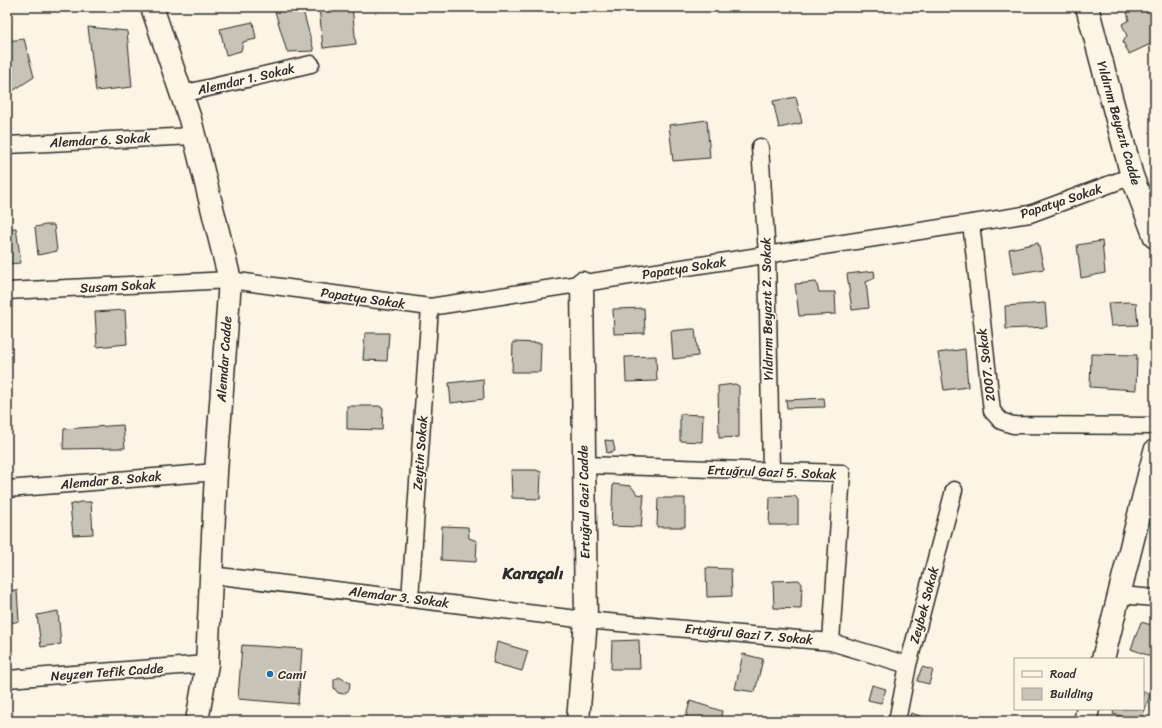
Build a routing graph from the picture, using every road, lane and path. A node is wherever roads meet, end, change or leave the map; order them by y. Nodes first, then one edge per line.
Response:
1 (152, 7) edge
2 (1087, 7) edge
3 (311, 64) dead end
4 (182, 94) junction
5 (194, 136) junction
6 (7, 145) edge
7 (760, 147) dead end
8 (1132, 176) junction
9 (971, 223) junction
10 (1155, 237) edge
11 (767, 255) junction
12 (230, 280) junction
13 (582, 283) junction
14 (7, 291) edge
15 (430, 307) junction
16 (1155, 426) edge
17 (1155, 451) edge
18 (584, 465) junction
19 (216, 472) junction
20 (771, 472) junction
21 (7, 489) edge
22 (954, 490) dead end
23 (211, 575) junction
24 (1120, 595) junction
25 (1155, 598) edge
26 (410, 599) junction
27 (586, 620) junction
28 (831, 642) junction
29 (1103, 658) edge
30 (207, 664) junction
31 (908, 665) junction
32 (7, 679) edge
33 (1088, 710) edge
34 (197, 721) edge
35 (578, 721) edge
36 (897, 721) edge
37 (1085, 721) edge

1 - 4 street, Alemdar Cadde
2 - 8 street, Yıldırım Beyazıt Cadde
3 - 4 street, Alemdar 1. Sokak
4 - 5 street, Alemdar Cadde
5 - 6 street, Alemdar 6. Sokak
5 - 12 street, Alemdar Cadde
7 - 11 street, Yıldırım Beyazıt 2. Sokak
8 - 9 street, Papatya Sokak
8 - 10 street, Yıldırım Beyazıt Cadde
9 - 11 street, Papatya Sokak
9 - 16 street, 2007. Sokak
11 - 13 street, Papatya Sokak
11 - 20 street, Yıldırım Beyazıt 2. Sokak
12 - 14 street, Susam Sokak
12 - 15 street, Papatya Sokak
12 - 19 street, Alemdar Cadde
13 - 15 street, Papatya Sokak
13 - 18 street, Ertuğrul Gazi Cadde
15 - 26 street, Zeytin Sokak
17 - 24 street
18 - 20 street, Ertuğrul Gazi 5. Sokak
18 - 27 street, Ertuğrul Gazi Cadde
19 - 21 street, Alemdar 8. Sokak
19 - 23 street, Alemdar Cadde
20 - 28 street, Ertuğrul Gazi 5. Sokak
22 - 31 street, Zeybek Sokak
23 - 26 street, Alemdar 3. Sokak
23 - 30 street, Alemdar Cadde
24 - 25 street
24 - 29 street
26 - 27 street, Alemdar 3. Sokak
27 - 28 street, Ertuğrul Gazi 7. Sokak
27 - 35 street, Ertuğrul Gazi Cadde
28 - 31 street, Ertuğrul Gazi 7. Sokak
30 - 32 street, Neyzen Tefik Cadde
30 - 34 street, Alemdar Cadde
31 - 36 street, Zeybek Sokak
33 - 37 street

